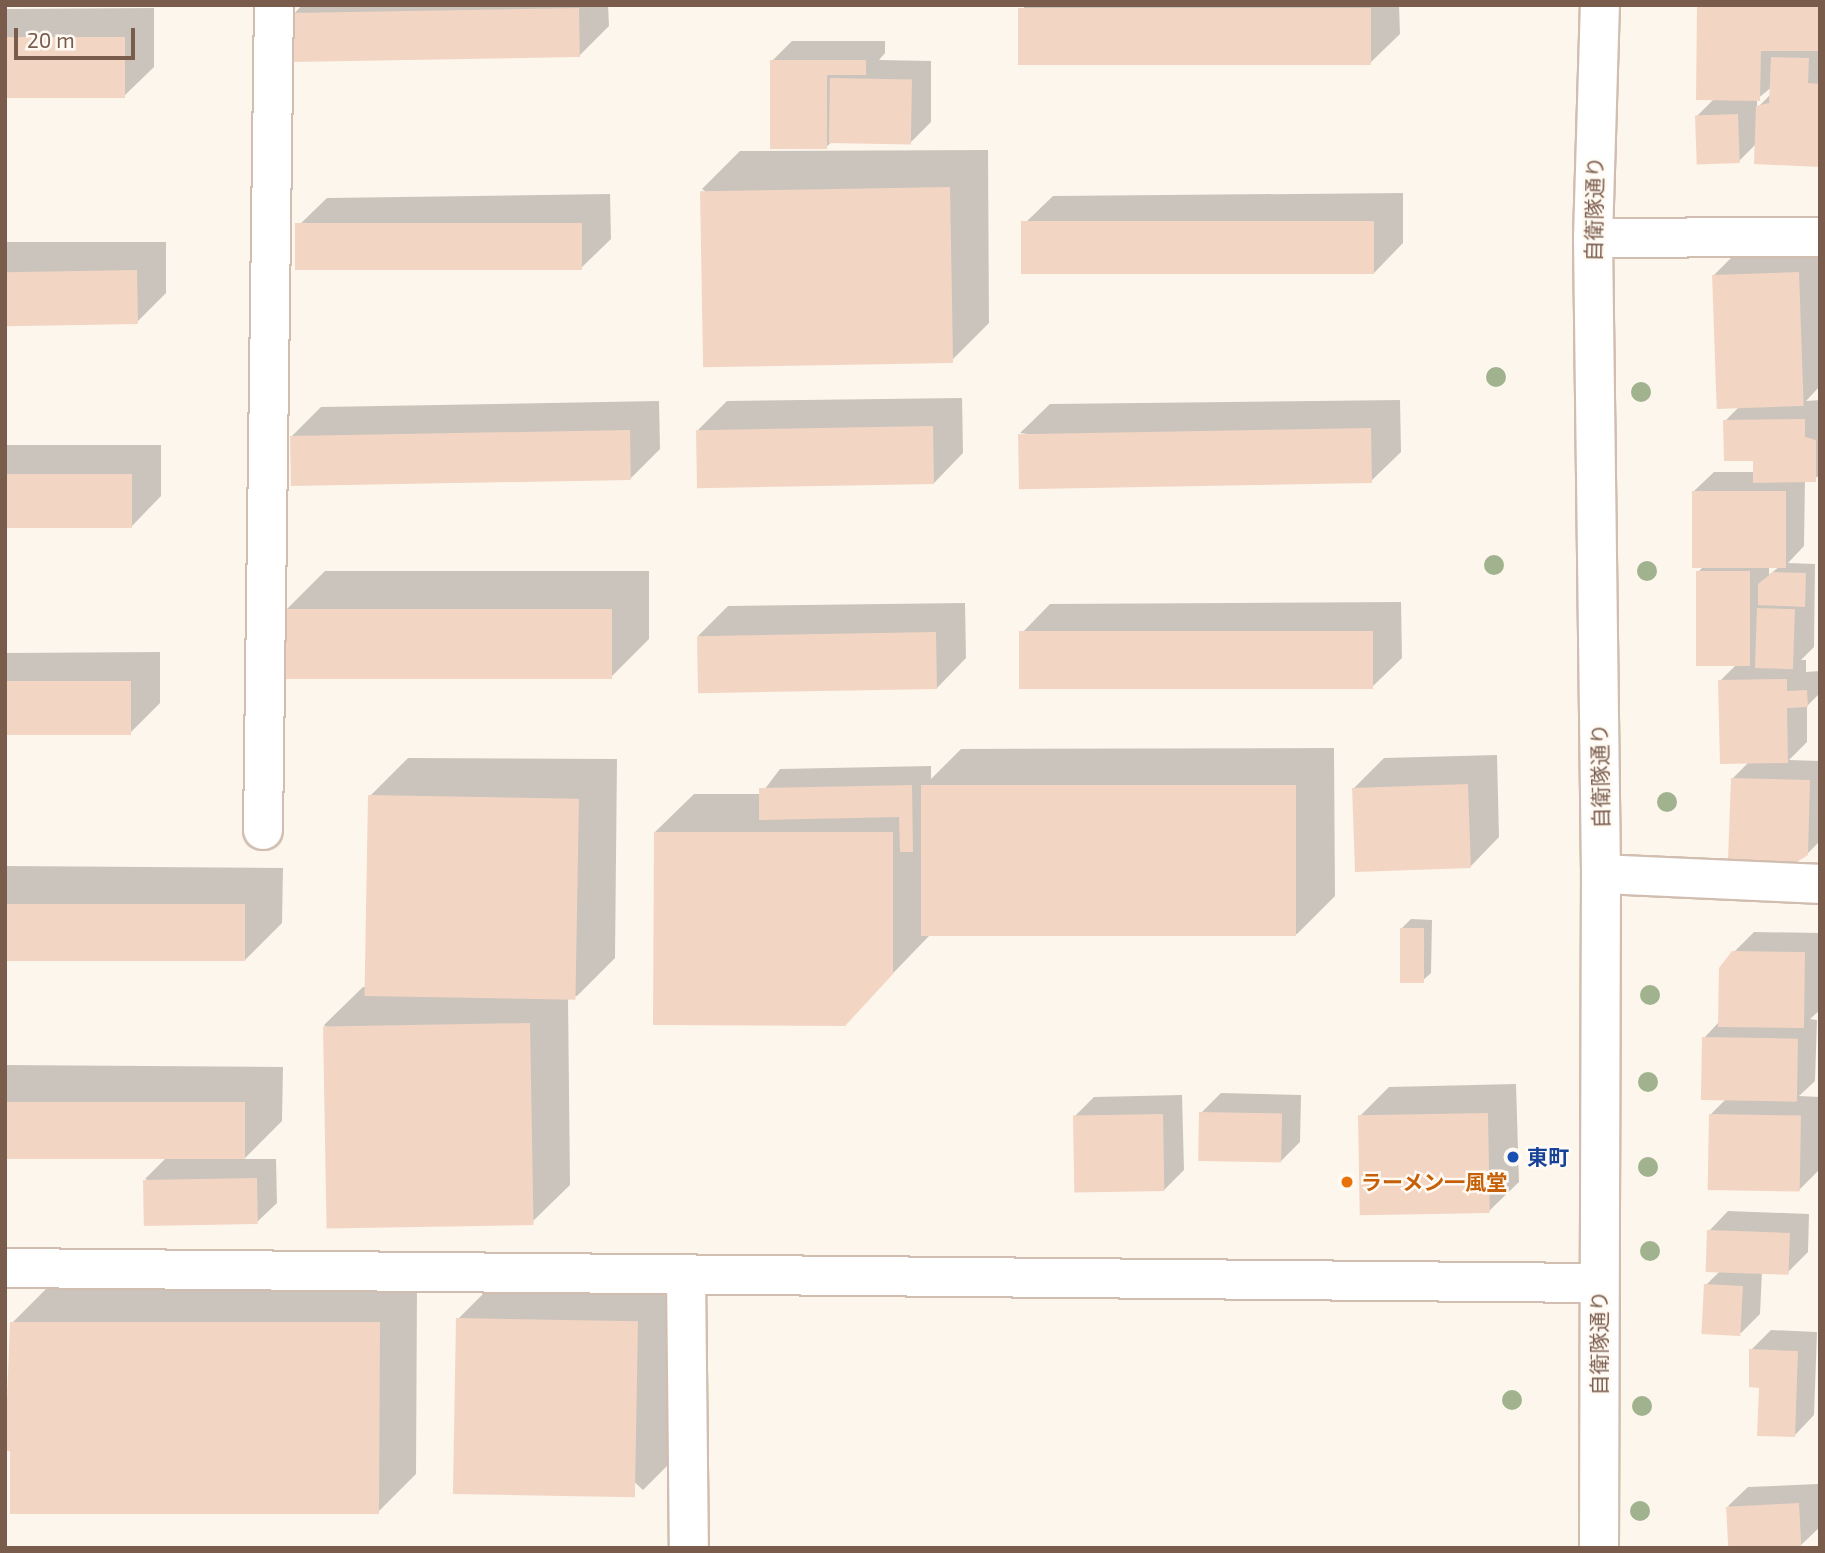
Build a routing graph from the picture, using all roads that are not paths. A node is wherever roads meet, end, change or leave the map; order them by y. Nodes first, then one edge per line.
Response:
1 (274, 5) edge
2 (1600, 5) edge
3 (1593, 237) junction
4 (1820, 237) edge
5 (263, 830) dead end
6 (1601, 874) junction
7 (1820, 884) edge
8 (5, 1268) edge
9 (686, 1274) junction
10 (1598, 1283) junction
11 (688, 1548) edge
12 (1599, 1548) edge

1 - 5 street
2 - 3 street, 自衛隊通り
3 - 4 street
3 - 6 street, 自衛隊通り
6 - 7 street
6 - 10 street, 自衛隊通り
8 - 9 street
9 - 10 street
9 - 11 street
10 - 12 street, 自衛隊通り

